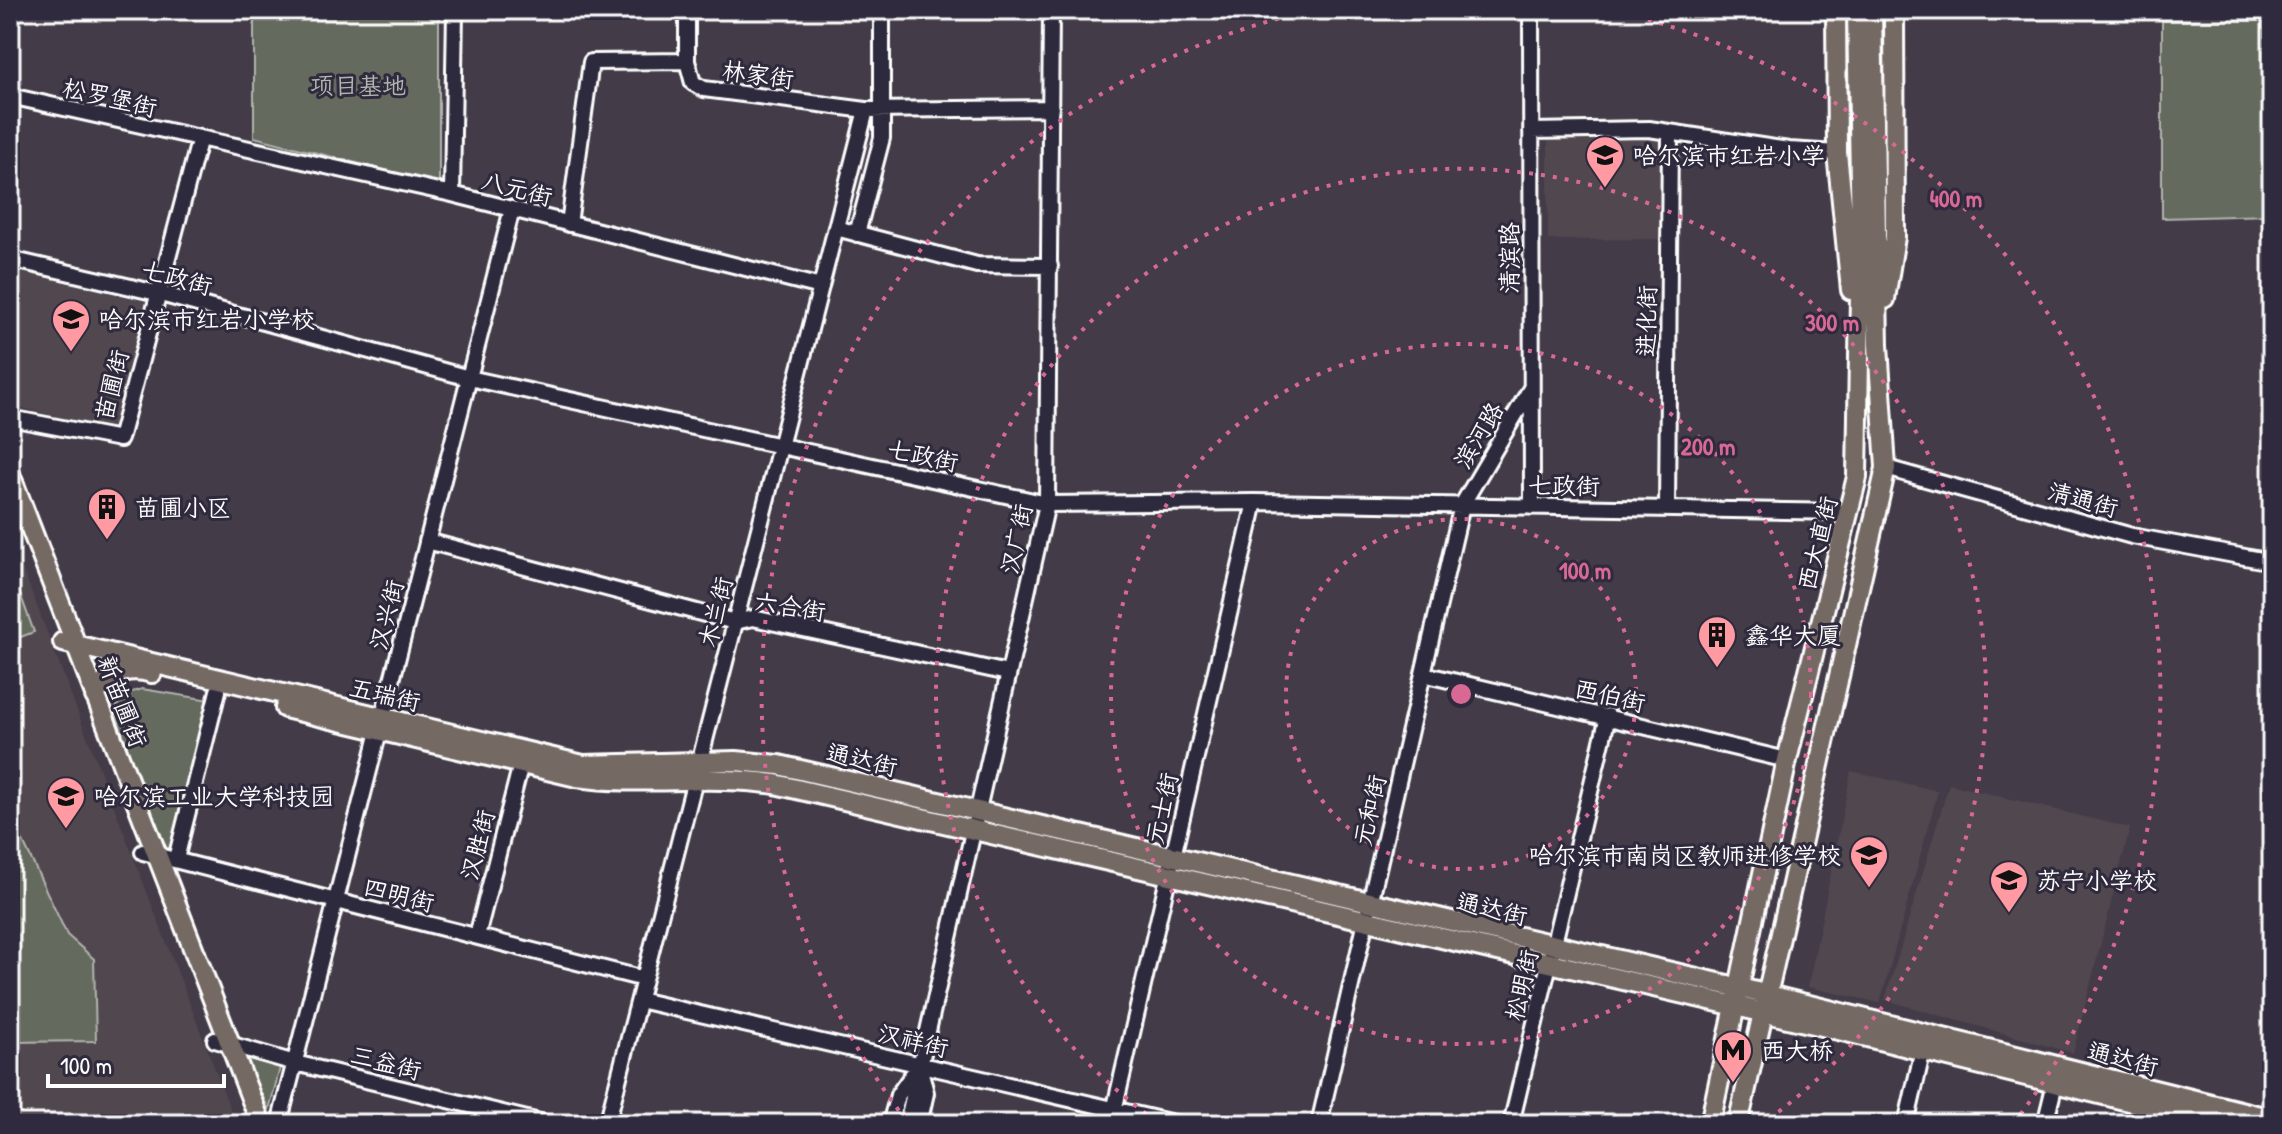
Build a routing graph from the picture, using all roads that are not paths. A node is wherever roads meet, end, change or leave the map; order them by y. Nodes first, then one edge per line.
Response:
1 (455, 10) edge
2 (687, 10) edge
3 (882, 10) edge
4 (1051, 10) edge
5 (1531, 10) edge
6 (1836, 10) edge
7 (1857, 10) edge
8 (1872, 10) edge
9 (1894, 10) edge
10 (687, 61) junction
11 (10, 96) edge
12 (1051, 108) junction
13 (866, 110) junction
14 (884, 110) junction
15 (1531, 131) junction
16 (1670, 134) junction
17 (199, 141) junction
18 (1837, 153) junction
19 (452, 194) junction
20 (512, 209) junction
21 (569, 224) junction
22 (836, 228) junction
23 (857, 234) junction
24 (1868, 237) junction
25 (10, 259) edge
26 (1050, 266) junction
27 (821, 287) junction
28 (157, 293) junction
29 (1878, 345) junction
30 (1859, 346) junction
31 (469, 378) junction
32 (1531, 388) junction
33 (10, 418) edge
34 (780, 447) junction
35 (1886, 468) junction
36 (10, 474) edge
37 (10, 496) edge
38 (1255, 502) junction
39 (1047, 504) junction
40 (1462, 505) junction
41 (1532, 507) junction
42 (1667, 509) junction
43 (1850, 512) junction
44 (427, 541) junction
45 (2272, 562) edge
46 (735, 622) junction
47 (69, 644) junction
48 (1008, 673) junction
49 (1423, 674) junction
50 (218, 691) junction
51 (95, 696) junction
52 (1608, 716) junction
53 (381, 725) junction
54 (1787, 760) junction
55 (699, 762) junction
56 (521, 764) junction
57 (695, 782) junction
58 (976, 810) junction
59 (972, 830) junction
60 (149, 853) junction
61 (1173, 856) junction
62 (176, 859) junction
63 (1168, 876) junction
64 (336, 900) junction
65 (1368, 913) junction
66 (477, 936) junction
67 (1551, 955) junction
68 (644, 979) junction
69 (1738, 997) junction
70 (639, 1000) junction
71 (1766, 1004) junction
72 (222, 1042) junction
73 (1925, 1044) junction
74 (295, 1063) junction
75 (920, 1064) junction
76 (2057, 1075) junction
77 (2270, 1116) edge
78 (1112, 1117) edge
79 (2170, 1119) edge
80 (250, 1124) edge
81 (261, 1124) edge
82 (279, 1124) edge
83 (548, 1124) edge
84 (607, 1124) edge
85 (890, 1124) edge
86 (904, 1124) edge
87 (919, 1124) edge
88 (1178, 1124) edge
89 (1319, 1124) edge
90 (1511, 1124) edge
91 (1710, 1124) edge
92 (1738, 1124) edge
93 (1906, 1124) edge
94 (2045, 1124) edge
95 (2222, 1124) edge

1 - 19 street
2 - 10 street
3 - 14 street
4 - 12 street, 汉广街
5 - 15 street, 清滨路
6 - 18 main road
7 - 24 main road, 西大直街
8 - 24 main road, 西大直街
9 - 29 main road
10 - 13 street, 林家街
10 - 21 street
11 - 17 street, 松罗堡街
12 - 14 street, 林家街
12 - 26 street, 汉广街
13 - 14 street, 林家街
13 - 22 street, 木兰街
14 - 23 street
15 - 16 street
15 - 32 street, 清滨路
16 - 18 street
16 - 42 street, 进化街
17 - 19 street, 八元街
17 - 28 street, 苗圃街
18 - 30 main road
19 - 20 street, 八元街
20 - 21 street, 八元街
20 - 31 street, 汉兴街
21 - 27 street, 八元街
22 - 23 street
22 - 27 street, 木兰街
23 - 26 street
24 - 29 main road, 西大直街
24 - 30 main road, 西大直街
25 - 28 street, 七政街
26 - 39 street, 汉广街
27 - 34 street, 木兰街
28 - 31 street, 七政街
28 - 33 street, 苗圃街
29 - 35 main road, 西大直街
30 - 43 main road, 西大直街
31 - 34 street, 七政街
31 - 44 street, 汉兴街
32 - 40 street, 滨河路
32 - 41 street, 清滨路
34 - 39 street, 七政街
34 - 46 street, 木兰街
35 - 45 street, 清通街
35 - 71 main road, 西大直街
36 - 47 main road, 新苗圃街
37 - 47 main road, 新苗圃街
38 - 39 street, 七政街
38 - 40 street, 七政街
38 - 61 street, 元士街
39 - 48 street, 汉广街
40 - 41 street, 七政街
40 - 49 street, 元和街
41 - 42 street, 七政街
42 - 43 street, 七政街
43 - 54 main road, 西大直街
44 - 46 street, 六合街
44 - 53 street, 汉兴街
46 - 48 street, 六合街
46 - 55 street, 木兰街
47 - 51 main road, 新苗圃街
47 - 53 main road, 五瑞街
47 - 60 main road, 新苗圃街
48 - 58 street, 汉广街
49 - 52 street, 西伯街
49 - 65 street, 元和街
50 - 51 main road, 五瑞街
50 - 53 main road, 五瑞街
50 - 62 street
51 - 60 main road, 新苗圃街
52 - 54 street, 西伯街
52 - 67 street, 松明街
53 - 55 main road, 五瑞街
53 - 56 main road, 五瑞街
53 - 64 street, 汉兴街
54 - 69 main road, 西大直街
55 - 57 street, 木兰街
55 - 58 main road, 通达街
56 - 57 main road, 五瑞街
56 - 66 street, 汉胜街
57 - 59 main road, 通达街
57 - 68 street, 木兰街
58 - 59 street, 汉广街
58 - 61 main road, 通达街
59 - 63 main road, 通达街
59 - 75 street, 汉广街
60 - 62 street, 四明街
60 - 72 main road, 新苗圃街
61 - 63 street, 元士街
61 - 65 main road, 通达街
62 - 64 street, 四明街
63 - 65 main road, 通达街
63 - 78 street, 元士街
64 - 66 street, 四明街
64 - 74 street, 汉兴街
65 - 67 main road, 通达街
65 - 89 street, 元和街
66 - 68 street, 四明街
67 - 69 main road, 通达街
67 - 90 street, 松明街
68 - 70 street, 木兰街
69 - 71 main road, 通达街
69 - 91 main road, 西大直街
70 - 75 street, 汉祥街
70 - 84 street, 木兰街
71 - 73 main road, 通达街
71 - 92 main road, 西大直街
72 - 74 street, 三益街
72 - 80 main road, 新苗圃街
72 - 81 main road, 新苗圃街
73 - 76 main road, 通达街
73 - 93 street
74 - 82 street, 汉兴街
74 - 83 street, 三益街
75 - 78 street, 汉祥街
75 - 85 street, 汉广街
75 - 86 street, 汉广街
75 - 87 street, 汉广街
76 - 77 main road, 通达街
76 - 79 main road, 通达街
76 - 94 street
78 - 88 street, 汉祥街
79 - 95 main road, 通达街

